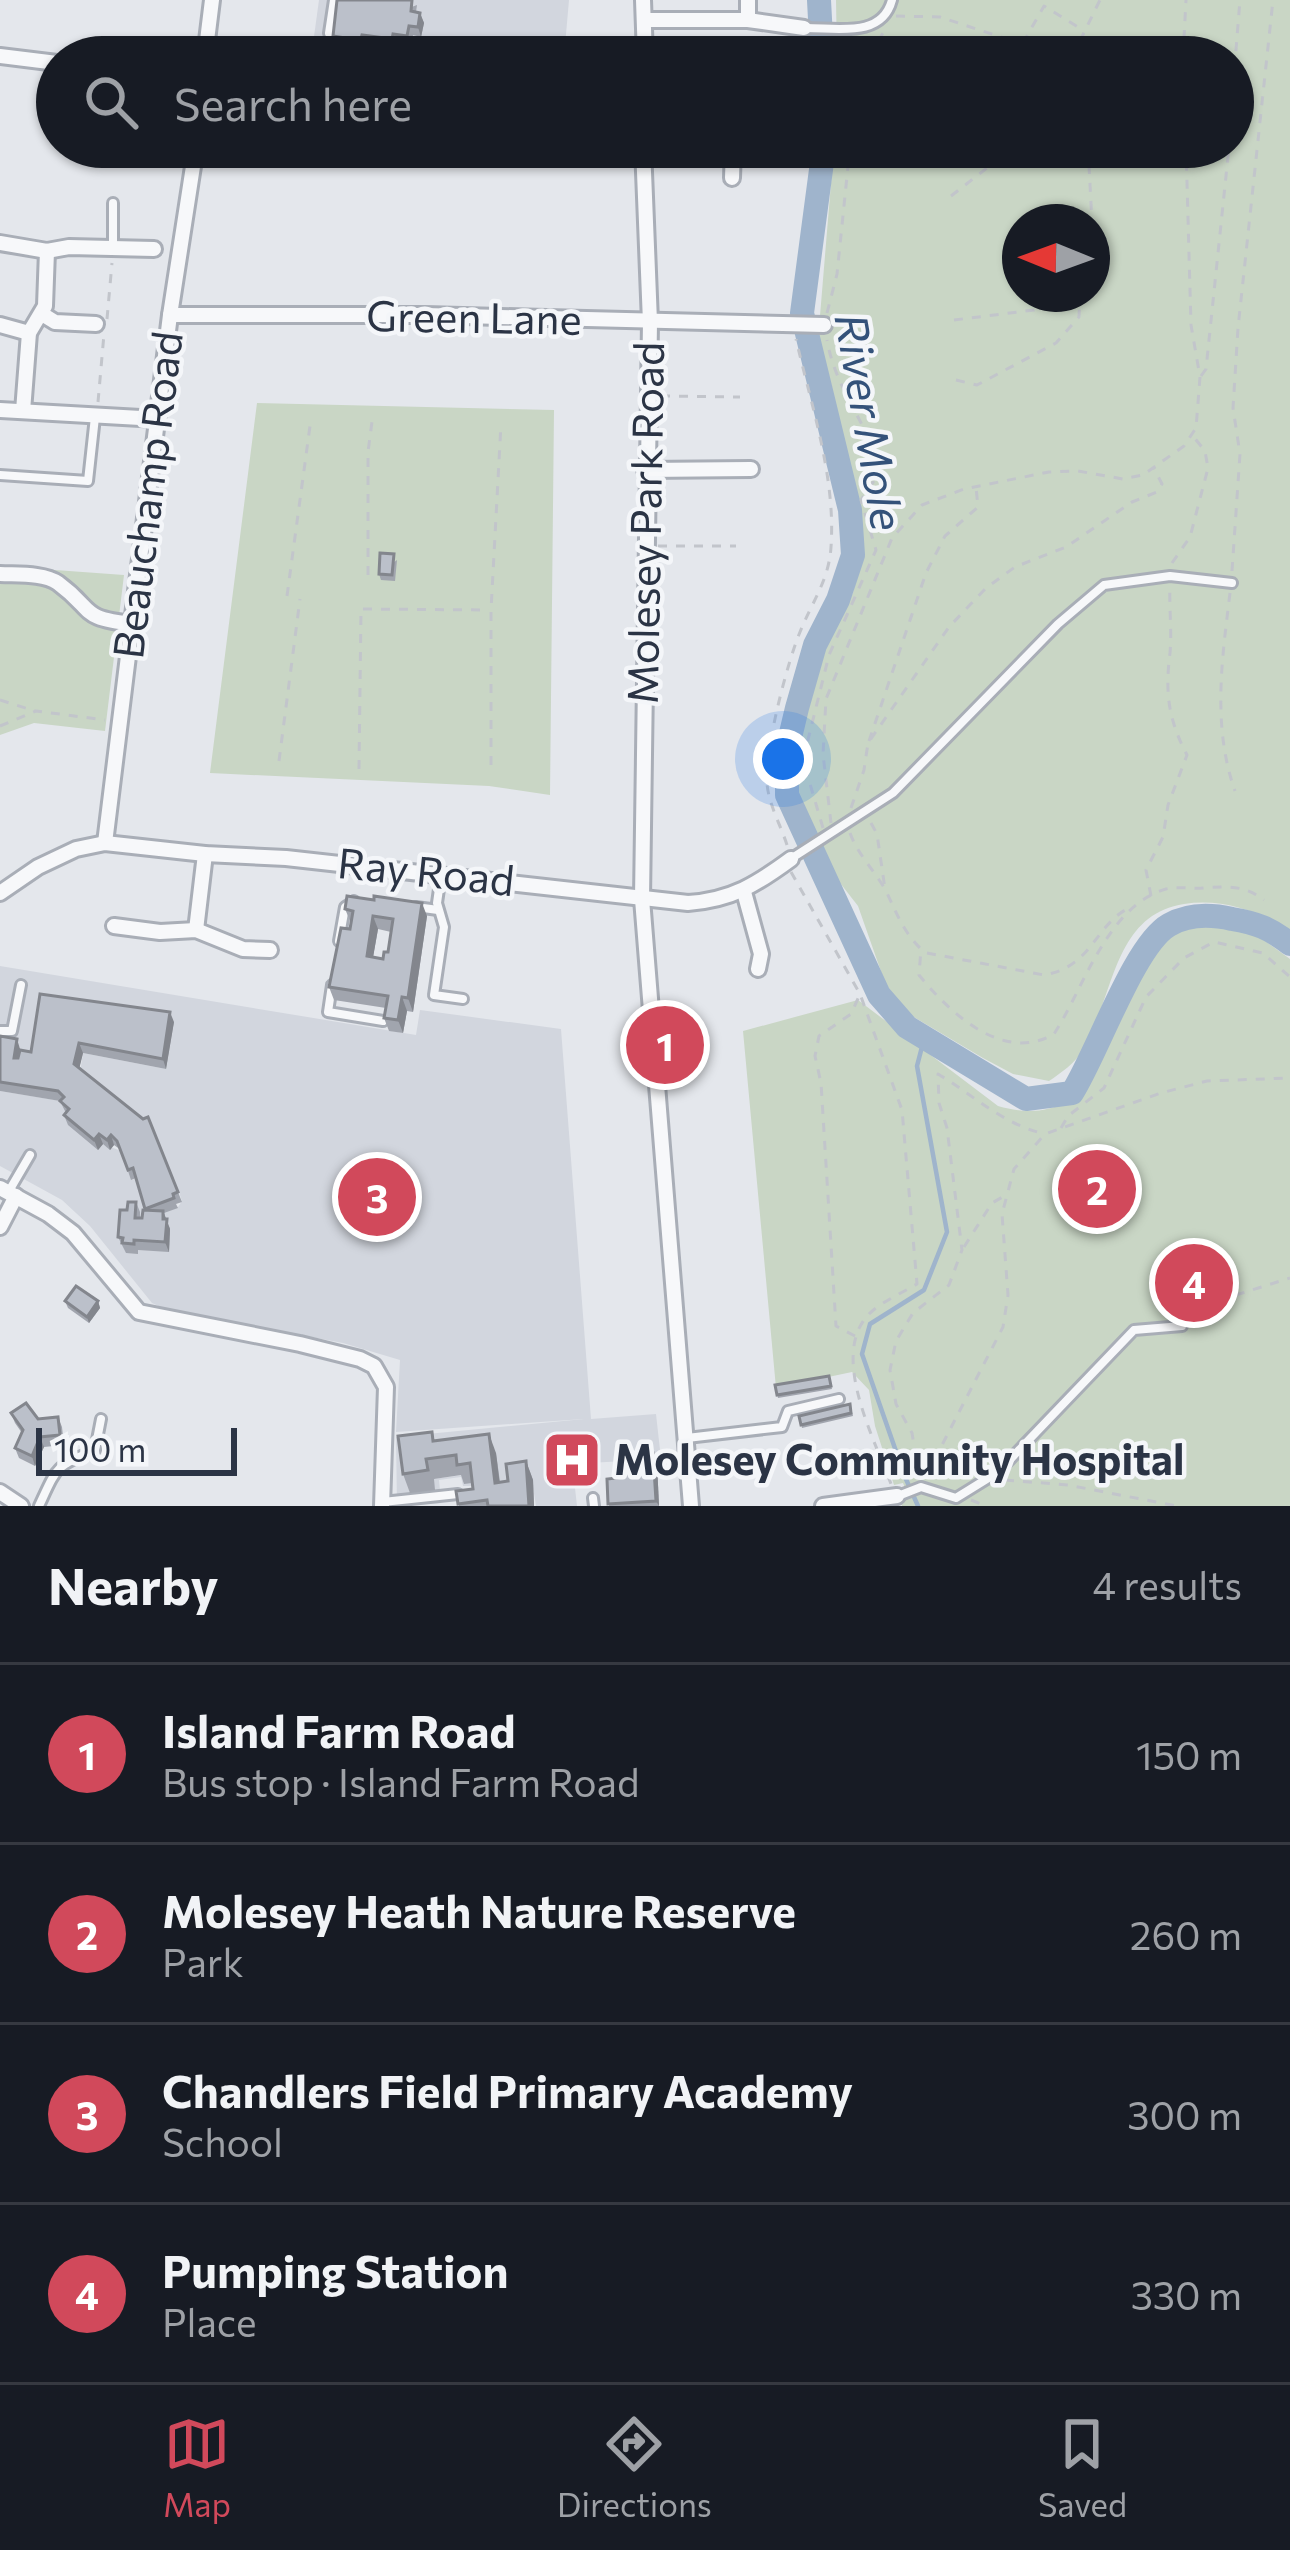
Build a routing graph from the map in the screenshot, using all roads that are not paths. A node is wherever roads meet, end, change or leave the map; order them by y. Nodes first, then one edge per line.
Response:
1 (212, 0) edge
2 (334, 0) edge
3 (644, 0) edge
4 (748, 0) edge
5 (892, 0) edge
6 (645, 20) junction
7 (748, 20) junction
8 (804, 28) joint
9 (329, 33) edge
10 (208, 36) edge
11 (645, 36) edge
12 (0, 56) edge
13 (36, 60) edge
14 (192, 168) edge
15 (644, 168) edge
16 (732, 168) edge
17 (732, 178) dead end
18 (113, 203) dead end
19 (0, 243) edge
20 (113, 248) junction
21 (154, 249) dead end
22 (47, 250) junction
23 (42, 314) junction
24 (170, 314) junction
25 (650, 322) junction
26 (96, 324) dead end
27 (821, 324) road end
28 (0, 325) edge
29 (29, 333) junction
30 (0, 410) edge
31 (23, 411) junction
32 (95, 416) junction
33 (158, 419) junction
34 (751, 469) dead end
35 (645, 470) junction
36 (0, 475) edge
37 (0, 574) edge
38 (1232, 583) road end
39 (134, 624) junction
40 (105, 843) junction
41 (205, 854) junction
42 (788, 860) joint
43 (442, 874) junction
44 (744, 892) junction
45 (0, 893) edge
46 (362, 899) edge
47 (641, 899) junction
48 (400, 904) edge
49 (438, 910) junction
50 (114, 926) dead end
51 (196, 930) junction
52 (270, 950) dead end
53 (337, 955) edge
54 (758, 969) dead end
55 (334, 974) edge
56 (21, 985) dead end
57 (464, 999) dead end
58 (383, 1021) edge
59 (0, 1031) edge
60 (30, 1155) dead end
61 (8, 1192) edge
62 (0, 1226) edge
63 (1182, 1326) road end
64 (839, 1399) dead end
65 (101, 1419) dead end
66 (685, 1438) junction
67 (0, 1492) edge
68 (458, 1494) edge
69 (899, 1496) joint
70 (382, 1504) edge
71 (21, 1506) edge
72 (40, 1506) edge
73 (691, 1506) edge
74 (823, 1506) edge

1 - 10 street
2 - 9 lane
3 - 6 street
4 - 7 street
5 - 8 lane
6 - 7 street
6 - 11 street
7 - 8 street
12 - 13 street
14 - 24 street, Beauchamp Road
15 - 25 street, Molesey Park Road
16 - 17 street
18 - 20 lane
19 - 22 street
20 - 21 street
20 - 22 street
22 - 23 street
23 - 26 street
23 - 29 street
24 - 25 street, Green Lane
24 - 33 street, Beauchamp Road
25 - 27 street, Green Lane
25 - 35 street, Molesey Park Road
28 - 29 street
29 - 31 street
30 - 31 street
31 - 32 street
32 - 33 street
32 - 36 lane
33 - 39 street, Beauchamp Road
34 - 35 street
35 - 47 street, Molesey Park Road
37 - 39 street
38 - 42 lane
39 - 40 street, Beauchamp Road
40 - 41 street, Ray Road
40 - 45 street
41 - 43 street, Ray Road
41 - 51 street
42 - 44 street, Ray Road
43 - 47 street, Ray Road
43 - 49 lane
44 - 47 street, Ray Road
44 - 54 street
46 - 53 lane
47 - 66 street, Molesey Park Road
48 - 49 lane
49 - 57 lane
50 - 51 street
51 - 52 street
55 - 58 lane
56 - 59 lane
60 - 61 lane
61 - 62 street
61 - 70 street
63 - 69 lane
64 - 66 lane
65 - 72 lane
66 - 73 street, Molesey Park Road
67 - 71 street
68 - 70 lane
69 - 74 street

